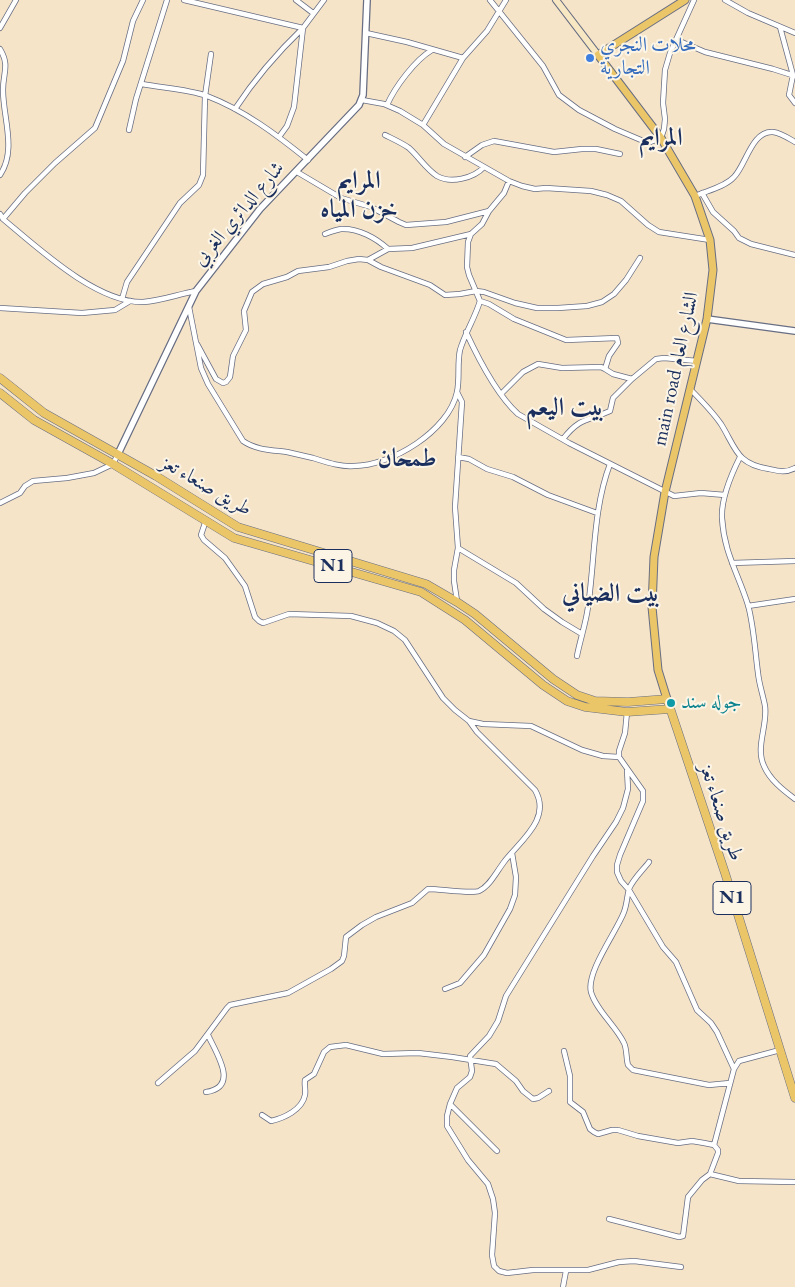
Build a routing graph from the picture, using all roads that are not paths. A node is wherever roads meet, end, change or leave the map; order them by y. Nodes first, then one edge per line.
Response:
1 (16, 0) edge
2 (143, 0) edge
3 (167, 0) edge
4 (184, 0) edge
5 (296, 0) edge
6 (324, 0) edge
7 (367, 0) edge
8 (490, 0) edge
9 (506, 0) edge
10 (556, 0) edge
11 (685, 0) edge
12 (694, 0) edge
13 (725, 0) edge
14 (500, 11) junction
15 (312, 13) junction
16 (780, 27) junction
17 (0, 28) edge
18 (303, 28) junction
19 (366, 33) junction
20 (795, 33) edge
21 (677, 40) junction
22 (0, 49) edge
23 (432, 50) junction
24 (211, 54) dead end
25 (598, 55) junction
26 (463, 58) junction
27 (794, 75) edge
28 (142, 84) junction
29 (205, 96) junction
30 (362, 100) junction
31 (795, 103) edge
32 (387, 105) junction
33 (235, 109) junction
34 (423, 124) junction
35 (129, 130) dead end
36 (385, 135) dead end
37 (279, 137) junction
38 (660, 138) junction
39 (795, 142) edge
40 (620, 154) dead end
41 (465, 157) junction
42 (308, 160) junction
43 (484, 167) junction
44 (296, 172) junction
45 (0, 175) edge
46 (509, 181) junction
47 (702, 193) junction
48 (695, 196) junction
49 (489, 212) junction
50 (1, 216) edge
51 (325, 234) dead end
52 (471, 234) junction
53 (710, 240) junction
54 (388, 249) junction
55 (795, 255) edge
56 (640, 258) dead end
57 (368, 260) junction
58 (196, 291) junction
59 (476, 291) junction
60 (122, 299) junction
61 (130, 301) junction
62 (480, 301) junction
63 (188, 304) junction
64 (0, 308) edge
65 (707, 319) junction
66 (795, 331) edge
67 (466, 332) junction
68 (196, 343) junction
69 (697, 361) junction
70 (605, 368) junction
71 (0, 378) edge
72 (632, 379) junction
73 (690, 389) junction
74 (0, 392) edge
75 (457, 392) junction
76 (502, 393) junction
77 (563, 439) junction
78 (118, 454) junction
79 (458, 457) junction
80 (740, 457) junction
81 (113, 464) junction
82 (610, 464) junction
83 (795, 468) edge
84 (665, 492) junction
85 (725, 495) junction
86 (0, 503) edge
87 (597, 514) junction
88 (206, 520) junction
89 (458, 548) junction
90 (795, 561) edge
91 (732, 563) junction
92 (795, 599) edge
93 (457, 602) junction
94 (748, 606) junction
95 (451, 611) junction
96 (582, 634) junction
97 (577, 656) dead end
98 (667, 699) junction
99 (670, 709) junction
100 (627, 712) junction
101 (469, 721) junction
102 (619, 757) junction
103 (627, 770) junction
104 (795, 799) edge
105 (512, 853) junction
106 (649, 862) dead end
107 (629, 890) junction
108 (445, 989) dead end
109 (208, 1035) junction
110 (780, 1050) junction
111 (564, 1051) dead end
112 (470, 1059) junction
113 (734, 1069) junction
114 (158, 1083) dead end
115 (730, 1083) junction
116 (549, 1091) dead end
117 (206, 1092) dead end
118 (795, 1098) edge
119 (450, 1104) junction
120 (262, 1115) dead end
121 (714, 1145) junction
122 (497, 1151) dead end
123 (710, 1174) junction
124 (795, 1182) edge
125 (609, 1219) dead end
126 (681, 1267) dead end
127 (566, 1271) junction
128 (563, 1287) edge

1 - 17 street
2 - 50 street
3 - 28 street
4 - 18 street
5 - 15 street
6 - 15 street
7 - 19 street
8 - 14 street
9 - 14 street
10 - 25 main road, main road الشارع العام
11 - 25 main road
12 - 21 street
13 - 16 street
14 - 26 street
14 - 38 street
15 - 18 street
16 - 20 street
16 - 27 street
18 - 33 street
18 - 37 street
19 - 23 street
19 - 30 street
21 - 27 street
21 - 38 street
22 - 45 street
23 - 26 street
23 - 32 street
24 - 29 street
25 - 38 main road, main road الشارع العام
26 - 34 street
27 - 31 street
28 - 29 street
28 - 35 street
29 - 33 street
29 - 60 street
30 - 32 street
30 - 42 street, شارع الدائري الغربي
32 - 34 street
33 - 37 street
34 - 41 street
36 - 43 street
37 - 42 street
38 - 48 main road, main road الشارع العام
39 - 47 street
40 - 41 street
41 - 43 street
42 - 44 street, شارع الدائري الغربي
43 - 46 street
44 - 49 street
44 - 58 street, شارع الدائري الغربي
46 - 49 street
46 - 53 street
47 - 48 street
47 - 55 street
48 - 53 main road, main road الشارع العام
49 - 52 street
50 - 60 street
51 - 54 street
52 - 54 street
52 - 59 street
53 - 65 main road, main road الشارع العام
54 - 57 street
56 - 59 street
57 - 59 street
57 - 68 street
58 - 61 street
58 - 63 street, شارع الدائري الغربي
59 - 62 street
60 - 61 street
61 - 64 street
62 - 67 street
62 - 70 street
63 - 68 street
63 - 78 street, شارع الدائري الغربي
65 - 66 street
65 - 69 main road, main road الشارع العام
67 - 75 street
67 - 76 street
68 - 75 street
69 - 72 street
69 - 73 main road, main road الشارع العام
70 - 72 street
70 - 76 street
71 - 78 highway, طريق صنعاء تعز / N1
72 - 77 street
73 - 80 street
73 - 84 main road, main road الشارع العام
74 - 81 highway, طريق صنعاء تعز / N1
75 - 79 street
76 - 77 street
77 - 82 street
78 - 81 street
78 - 93 highway, طريق صنعاء تعز / N1
79 - 87 street
79 - 89 street
80 - 83 street
80 - 85 street
81 - 86 street
81 - 88 highway, طريق صنعاء تعز / N1
82 - 84 street
82 - 87 street
84 - 85 street
84 - 98 main road, main road الشارع العام
85 - 91 street
87 - 96 street
88 - 95 highway, طريق صنعاء تعز / N1
88 - 101 street
89 - 93 street
89 - 96 street
90 - 91 street
91 - 94 street
92 - 94 street
93 - 95 highway
93 - 98 highway, طريق صنعاء تعز / N1
94 - 104 street
95 - 100 highway, طريق صنعاء تعز / N1
96 - 97 street
98 - 99 highway, طريق صنعاء تعز / N1
99 - 100 highway, طريق صنعاء تعز / N1
99 - 110 highway, طريق صنعاء تعز / N1
100 - 102 street
101 - 102 street
101 - 105 street
102 - 103 street
103 - 107 street
103 - 112 street
105 - 108 street
105 - 109 street
106 - 107 street
107 - 113 street
107 - 115 street
109 - 114 street
109 - 117 street
110 - 113 street
110 - 118 highway, طريق صنعاء تعز / N1
111 - 121 street
112 - 116 street
112 - 119 street
112 - 120 street
113 - 115 street
115 - 121 street
119 - 122 street
119 - 127 street
121 - 123 street
123 - 124 street
123 - 125 street
126 - 127 street
127 - 128 street

